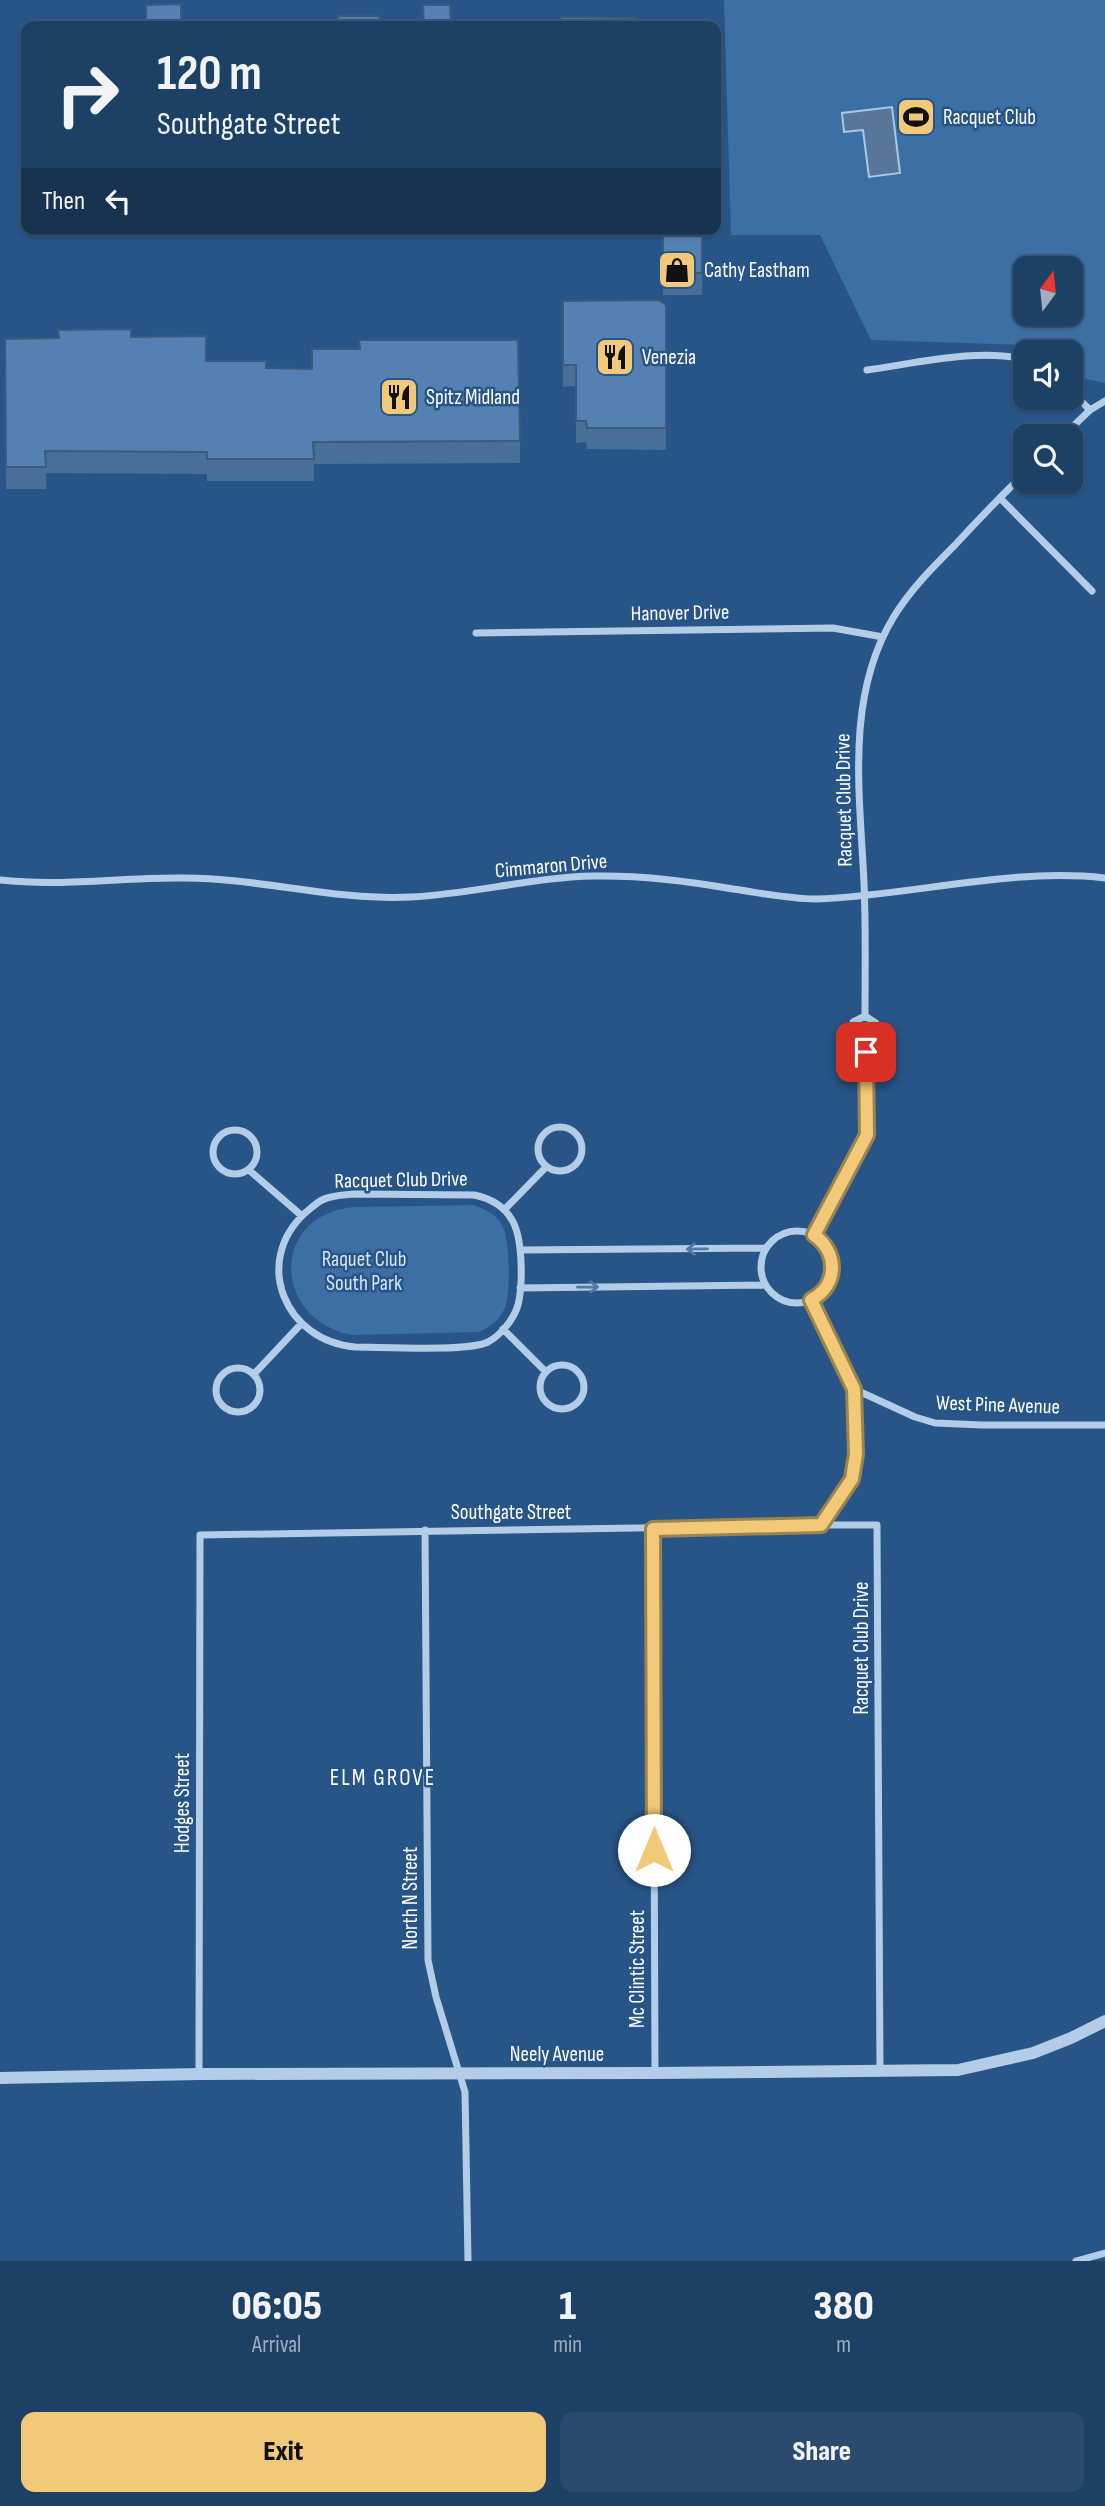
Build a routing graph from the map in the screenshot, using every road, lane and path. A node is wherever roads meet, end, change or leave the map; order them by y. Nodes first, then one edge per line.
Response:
1 (1013, 356) edge
2 (867, 370) dead end
3 (1105, 401) edge
4 (1083, 403) edge
5 (1090, 410) junction
6 (1075, 424) edge
7 (1013, 485) edge
8 (1000, 498) junction
9 (1092, 591) dead end
10 (477, 633) dead end
11 (883, 637) junction
12 (1105, 878) edge
13 (0, 880) edge
14 (864, 897) junction
15 (865, 1016) junction
16 (866, 1052) junction
17 (546, 1167) junction
18 (249, 1170) junction
19 (504, 1210) junction
20 (302, 1216) junction
21 (814, 1235) junction
22 (765, 1248) junction
23 (520, 1250) junction
24 (765, 1285) junction
25 (520, 1288) junction
26 (811, 1300) junction
27 (302, 1324) junction
28 (503, 1329) junction
29 (546, 1372) junction
30 (254, 1374) junction
31 (854, 1389) junction
32 (1105, 1425) edge
33 (821, 1525) junction
34 (653, 1529) junction
35 (425, 1530) junction
36 (202, 1534) joint
37 (1105, 2021) edge
38 (880, 2072) junction
39 (460, 2073) junction
40 (655, 2073) junction
41 (199, 2074) junction
42 (0, 2078) edge
43 (1105, 2253) edge
44 (468, 2261) edge
45 (1076, 2261) edge

1 - 2 street
3 - 5 street
4 - 5 street
5 - 6 street
7 - 8 street, Racquet Club Drive
8 - 9 street
8 - 11 street, Racquet Club Drive
10 - 11 street, Hanover Drive
11 - 14 street, Racquet Club Drive
12 - 14 street, Cimmaron Drive
13 - 14 street, Cimmaron Drive
14 - 15 street, Racquet Club Drive
15 - 16 street, Racquet Club Drive
15 - 16 street, Racquet Club Drive
16 - 21 street, Racquet Club Drive
17 - 17 street
17 - 19 street
18 - 18 street
18 - 20 street
19 - 20 street, Racquet Club Drive
19 - 23 street
20 - 27 street, Racquet Club Drive
21 - 22 street
21 - 26 street
22 -> 23 street
22 - 24 street
23 - 25 street
25 -> 24 street
24 - 26 street
25 - 28 street
26 - 31 street
27 - 28 street, Racquet Club Drive
27 - 30 street
28 - 29 street
29 - 29 street
30 - 30 street
31 - 32 street, West Pine Avenue
31 - 33 street
33 - 34 street, Southgate Street
33 - 38 street, Racquet Club Drive
34 - 35 street, Southgate Street
34 - 40 street, Mc Clintic Street
35 - 36 street, Southgate Street
35 - 39 street, North N Street
36 - 41 street, Hodges Street
37 - 38 street, Neely Avenue
38 - 40 street, Neely Avenue
39 - 40 street, Neely Avenue
39 - 41 street, Neely Avenue
39 - 44 street, North N Street
41 - 42 street, Neely Avenue
43 - 45 street

